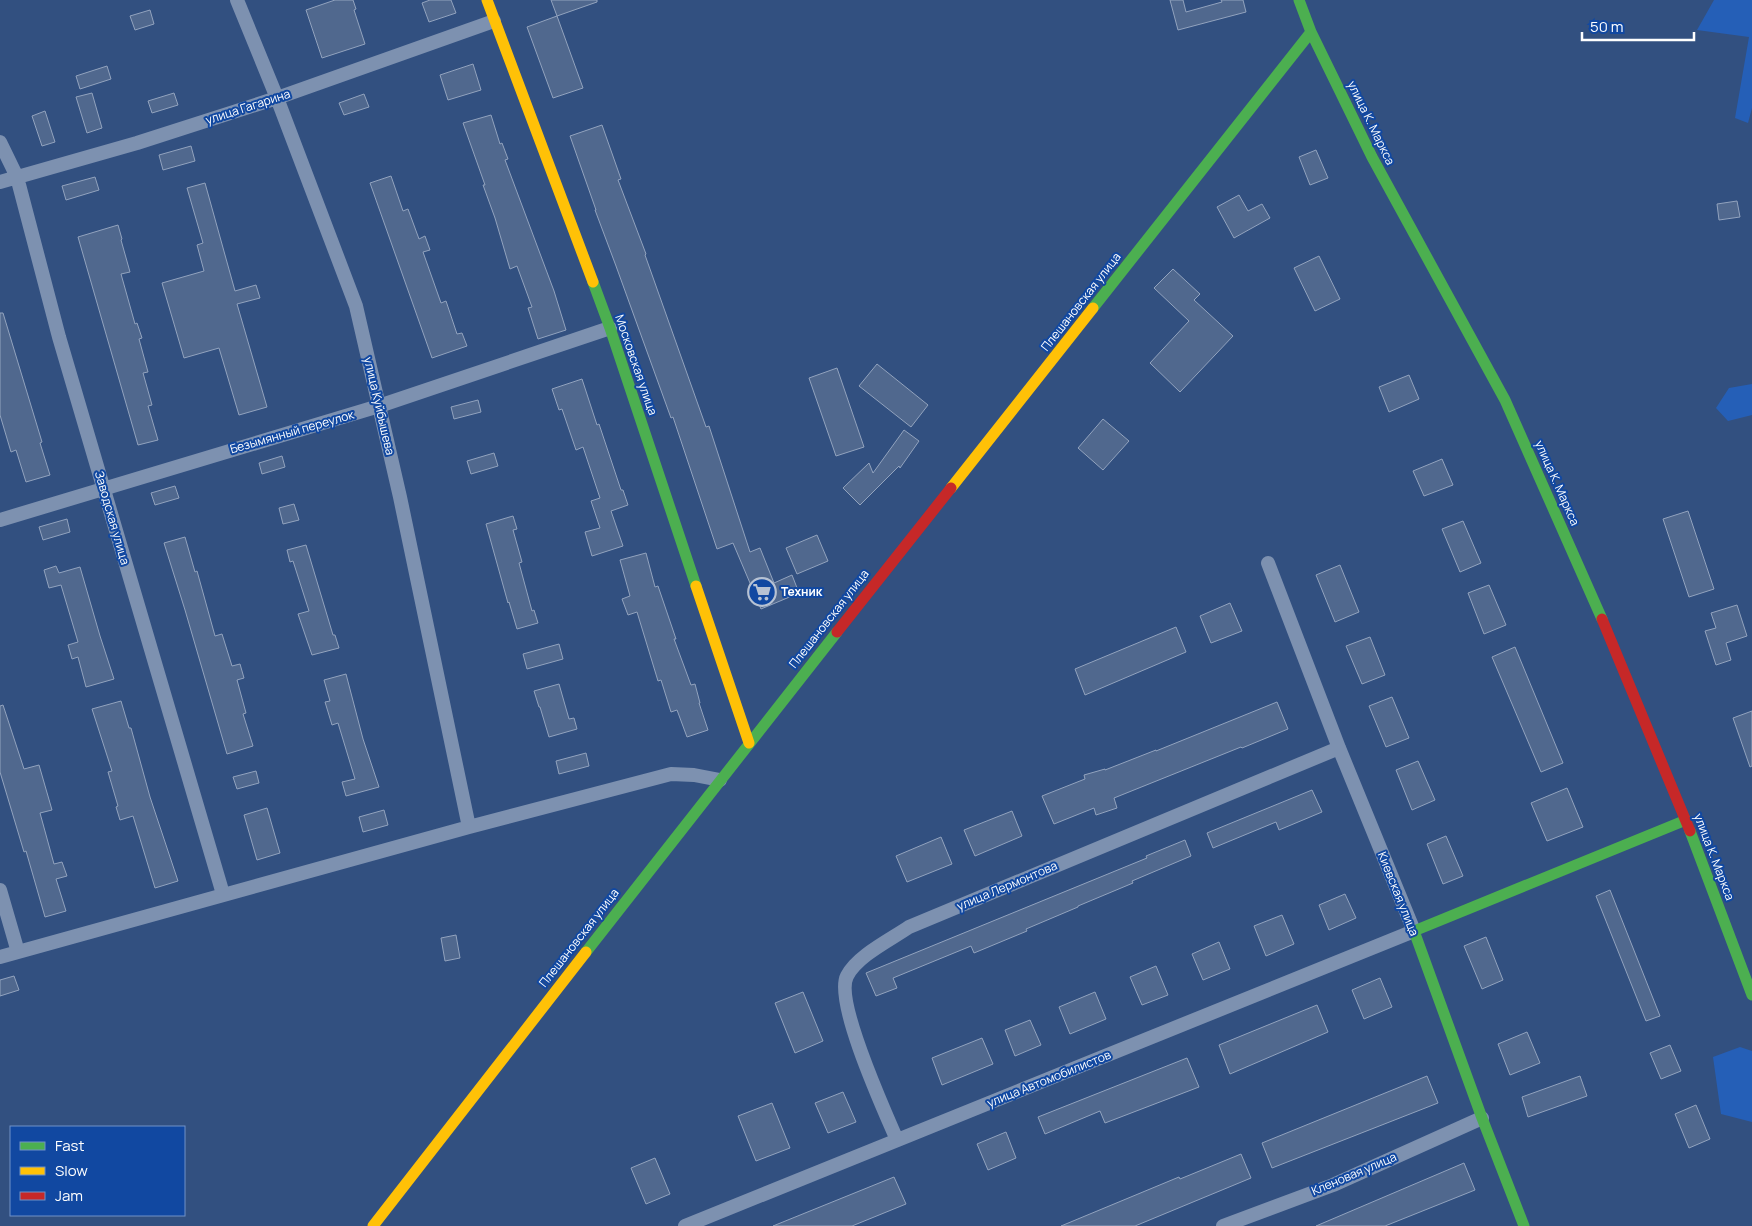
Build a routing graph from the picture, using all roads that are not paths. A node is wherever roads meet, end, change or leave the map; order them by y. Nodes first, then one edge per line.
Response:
1 (237, 0) edge
2 (487, 0) edge
3 (1299, 0) edge
4 (494, 21) junction
5 (1311, 32) junction
6 (277, 98) junction
7 (0, 142) edge
8 (17, 177) junction
9 (0, 182) edge
10 (610, 328) junction
11 (379, 406) junction
12 (103, 488) junction
13 (0, 520) edge
14 (1268, 563) dead end
15 (750, 743) junction
16 (1339, 748) junction
17 (720, 780) junction
18 (1686, 820) junction
19 (469, 827) junction
20 (0, 890) edge
21 (223, 894) junction
22 (1414, 932) junction
23 (18, 952) junction
24 (0, 957) edge
25 (1752, 995) edge
26 (1482, 1118) junction
27 (896, 1140) junction
28 (373, 1226) edge
29 (684, 1226) edge
30 (1223, 1226) edge
31 (1524, 1226) edge

1 - 6 street, улица Куйбышева
2 - 4 street, Московская улица
3 - 5 street, улица К. Маркса
4 - 6 street, улица Гагарина
4 - 10 street, Московская улица
5 - 15 street, Плешановская улица
5 - 18 street, улица К. Маркса
6 - 8 street, улица Гагарина
6 - 11 street, улица Куйбышева
7 - 8 street, Заводская улица
8 - 9 street, улица Гагарина
8 - 12 street, Заводская улица
10 - 11 street, Безымянный переулок
10 - 15 street, Московская улица
11 - 12 street, Безымянный переулок
11 - 19 street, улица Куйбышева
12 - 13 street, Безымянный переулок
12 - 21 street, Заводская улица
14 - 16 street, Киевская улица
15 - 17 street, Плешановская улица
16 - 22 street, Киевская улица
16 - 27 street, улица Лермонтова
17 - 19 street
17 - 28 street, Плешановская улица
18 - 22 street
18 - 25 street, улица К. Маркса
19 - 21 street
20 - 23 street
21 - 23 street
22 - 26 street, Киевская улица
22 - 27 street, улица Автомобилистов
23 - 24 street
26 - 30 street, Кленовая улица
26 - 31 street, Киевская улица
27 - 29 street, улица Автомобилистов

